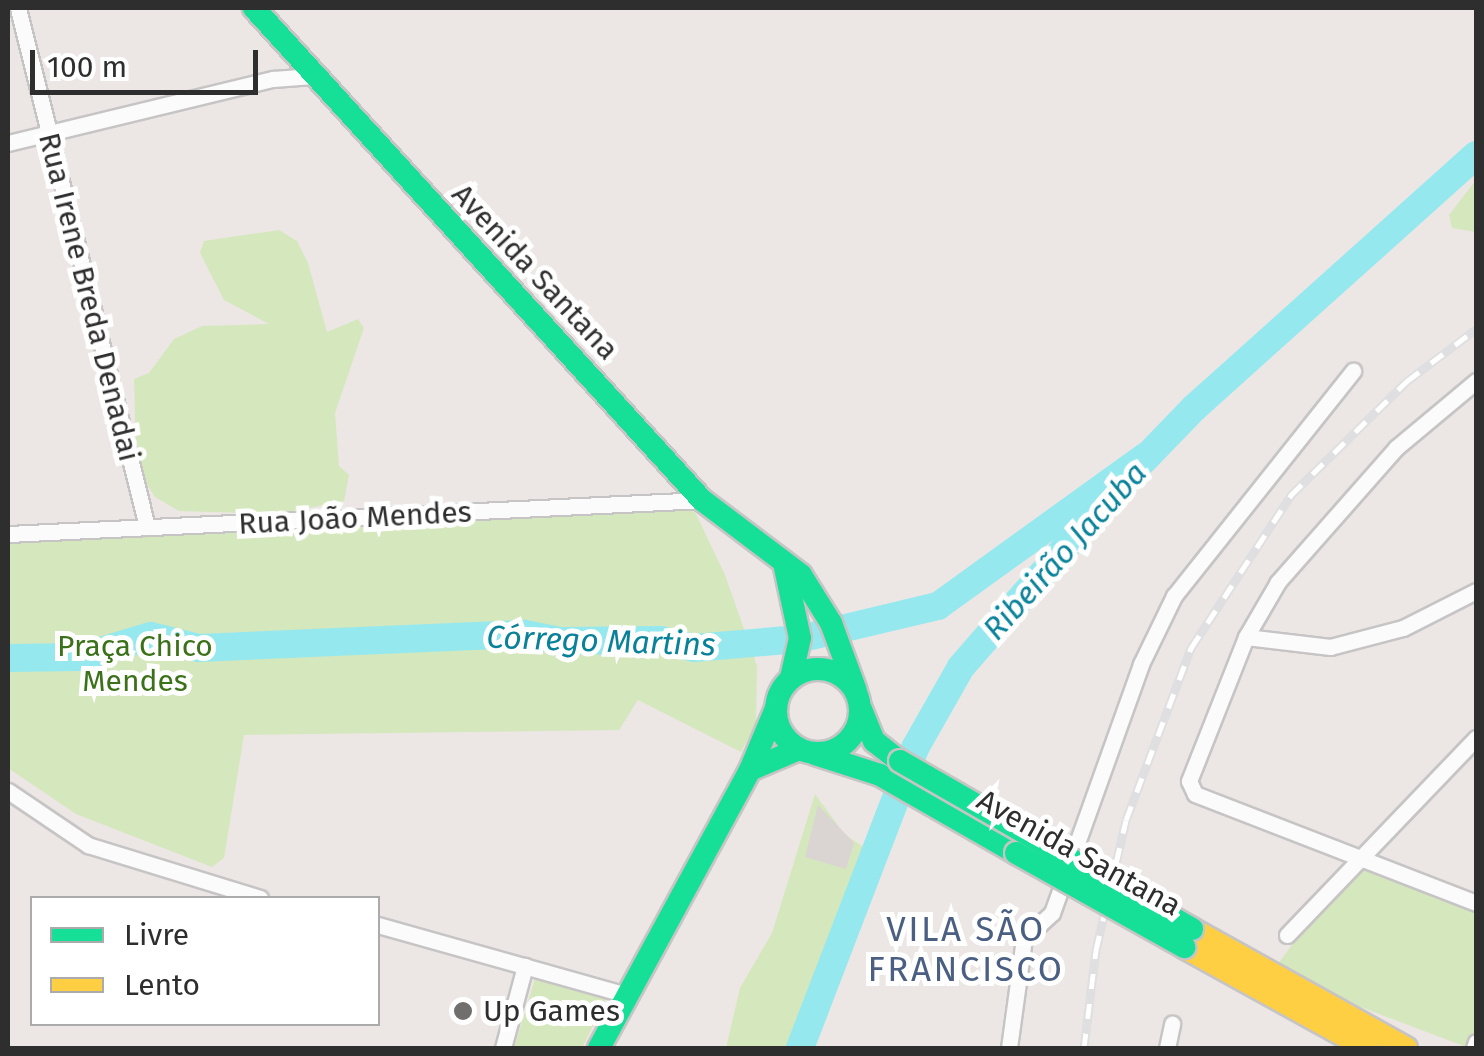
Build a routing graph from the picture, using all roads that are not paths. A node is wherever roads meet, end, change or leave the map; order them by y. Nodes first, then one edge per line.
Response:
1 (18, 8) edge
2 (254, 8) edge
3 (297, 57) junction
4 (313, 76) junction
5 (272, 79) junction
6 (48, 133) junction
7 (8, 143) edge
8 (1353, 371) dead end
9 (1476, 381) edge
10 (702, 500) junction
11 (147, 528) junction
12 (8, 534) edge
13 (784, 563) junction
14 (1476, 591) edge
15 (1246, 637) junction
16 (791, 678) junction
17 (858, 700) junction
18 (776, 708) junction
19 (1476, 738) edge
20 (807, 751) junction
21 (750, 770) junction
22 (894, 771) junction
23 (8, 791) edge
24 (1361, 858) junction
25 (254, 896) edge
26 (1476, 903) edge
27 (380, 927) edge
28 (1287, 935) dead end
29 (525, 966) junction
30 (1258, 976) junction
31 (626, 995) junction
32 (1172, 1024) dead end
33 (503, 1048) edge
34 (600, 1048) edge
35 (1009, 1048) edge
36 (1167, 1048) edge
37 (1368, 1048) edge
38 (1406, 1048) edge

1 - 6 street, Rua Irene Breda Denadai
2 - 3 main road, Avenida Santana
3 - 4 main road, Avenida Santana
3 - 5 street
4 - 5 street
4 - 10 main road, Avenida Santana
5 - 6 street
6 - 7 street
6 - 11 street, Rua Irene Breda Denadai
8 - 35 street
9 - 15 street
10 - 11 street, Rua João Mendes
10 - 13 main road, Avenida Santana
11 - 12 street, Rua João Mendes
13 - 16 main road
13 - 17 main road, Avenida Santana
14 - 15 street
15 - 24 street
16 - 17 main road
16 - 18 main road
17 - 20 main road
17 - 22 main road, Avenida Santana
18 - 20 main road
18 - 21 main road
19 - 24 street
20 - 21 main road
20 - 22 main road, Avenida Santana
21 - 31 main road
22 - 30 main road, Avenida Santana, bridge
23 - 25 street
24 - 26 street
24 - 28 street
27 - 29 street
29 - 31 street
29 - 33 street
30 - 37 main road
30 - 38 main road
31 - 34 main road
32 - 36 street

